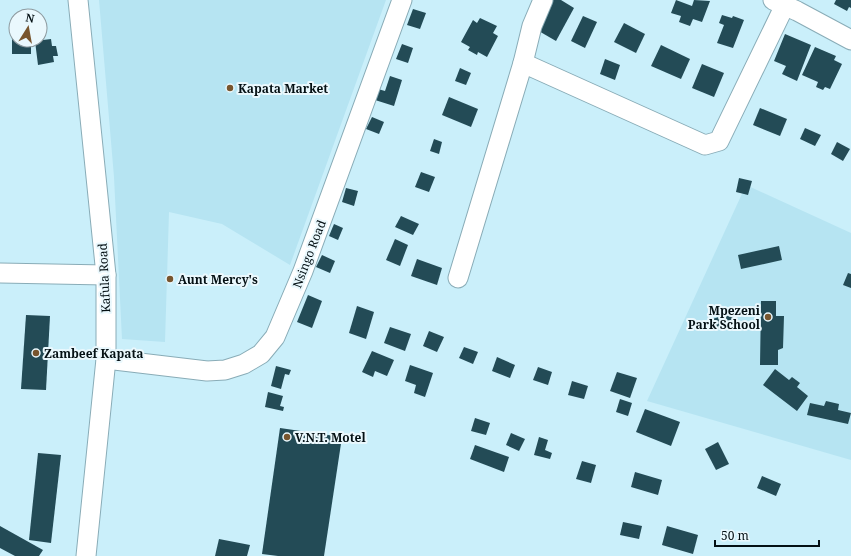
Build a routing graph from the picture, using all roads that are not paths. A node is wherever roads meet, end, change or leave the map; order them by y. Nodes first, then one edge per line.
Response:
1 (78, 0) edge
2 (402, 0) edge
3 (543, 0) edge
4 (790, 4) edge
5 (851, 40) edge
6 (523, 63) junction
7 (0, 273) edge
8 (106, 275) junction
9 (458, 278) dead end
10 (106, 359) junction
11 (86, 556) edge

1 - 8 street, Kafula Road
2 - 10 street, Nsingo Road
3 - 6 street
4 - 5 street
4 - 6 street
6 - 9 street
7 - 8 street
8 - 10 street, Kafula Road
10 - 11 street, Kafula Road

